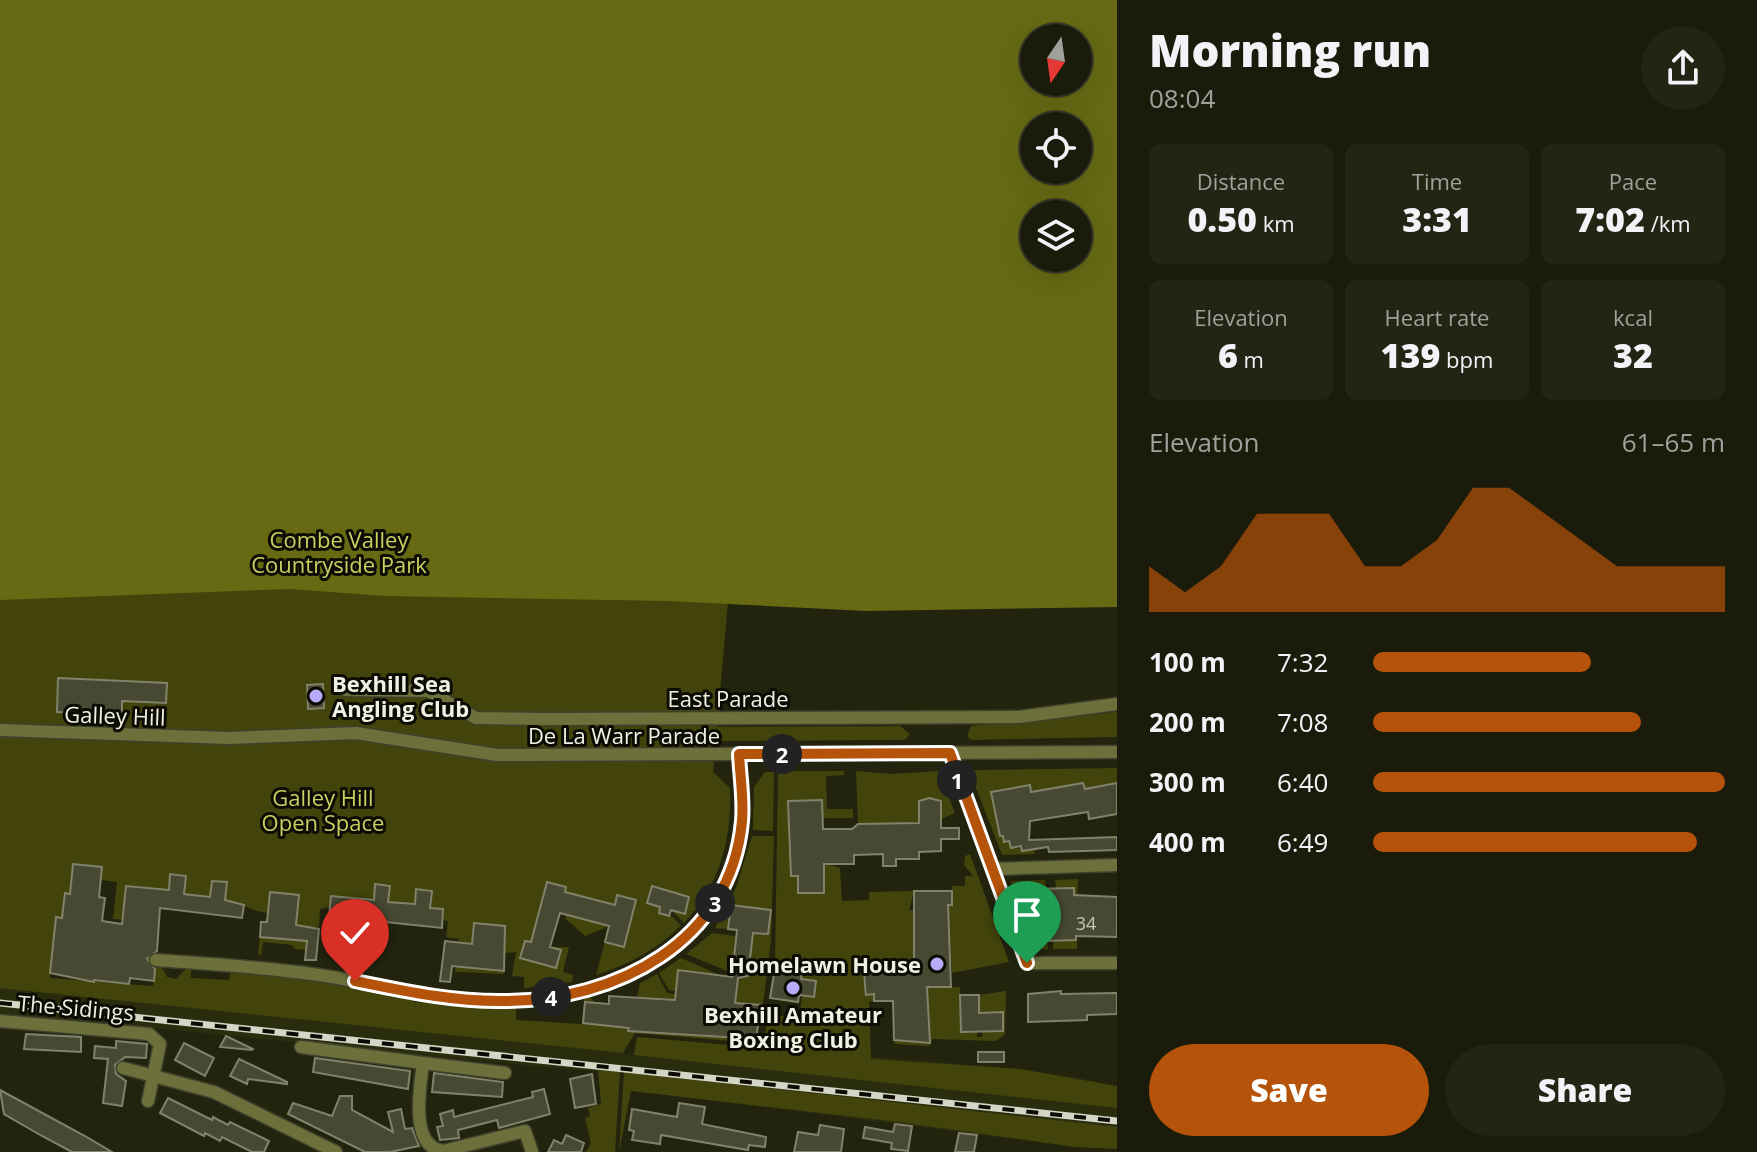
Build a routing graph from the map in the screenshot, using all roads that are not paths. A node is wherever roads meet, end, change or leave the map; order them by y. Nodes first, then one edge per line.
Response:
1 (345, 690) dead end
2 (1117, 704) edge
3 (0, 730) edge
4 (229, 738) joint
5 (1117, 752) edge
6 (950, 753) junction
7 (739, 754) junction
8 (1117, 865) edge
9 (992, 869) junction
10 (156, 960) dead end
11 (1117, 963) edge
12 (0, 1021) edge
13 (301, 1047) dead end
14 (423, 1063) junction
15 (123, 1068) dead end
16 (505, 1073) dead end
17 (154, 1076) junction
18 (148, 1101) dead end
19 (332, 1151) edge
20 (532, 1152) edge

1 - 2 street, East Parade
3 - 4 street, Galley Hill
4 - 7 street, De La Warr Parade
5 - 6 street, De La Warr Parade
6 - 7 street, De La Warr Parade
6 - 9 street
7 - 10 street
8 - 9 street
9 - 11 street
12 - 17 street, The Sidings
13 - 14 street
14 - 16 street
14 - 20 street
15 - 17 street
17 - 18 street
17 - 19 street

